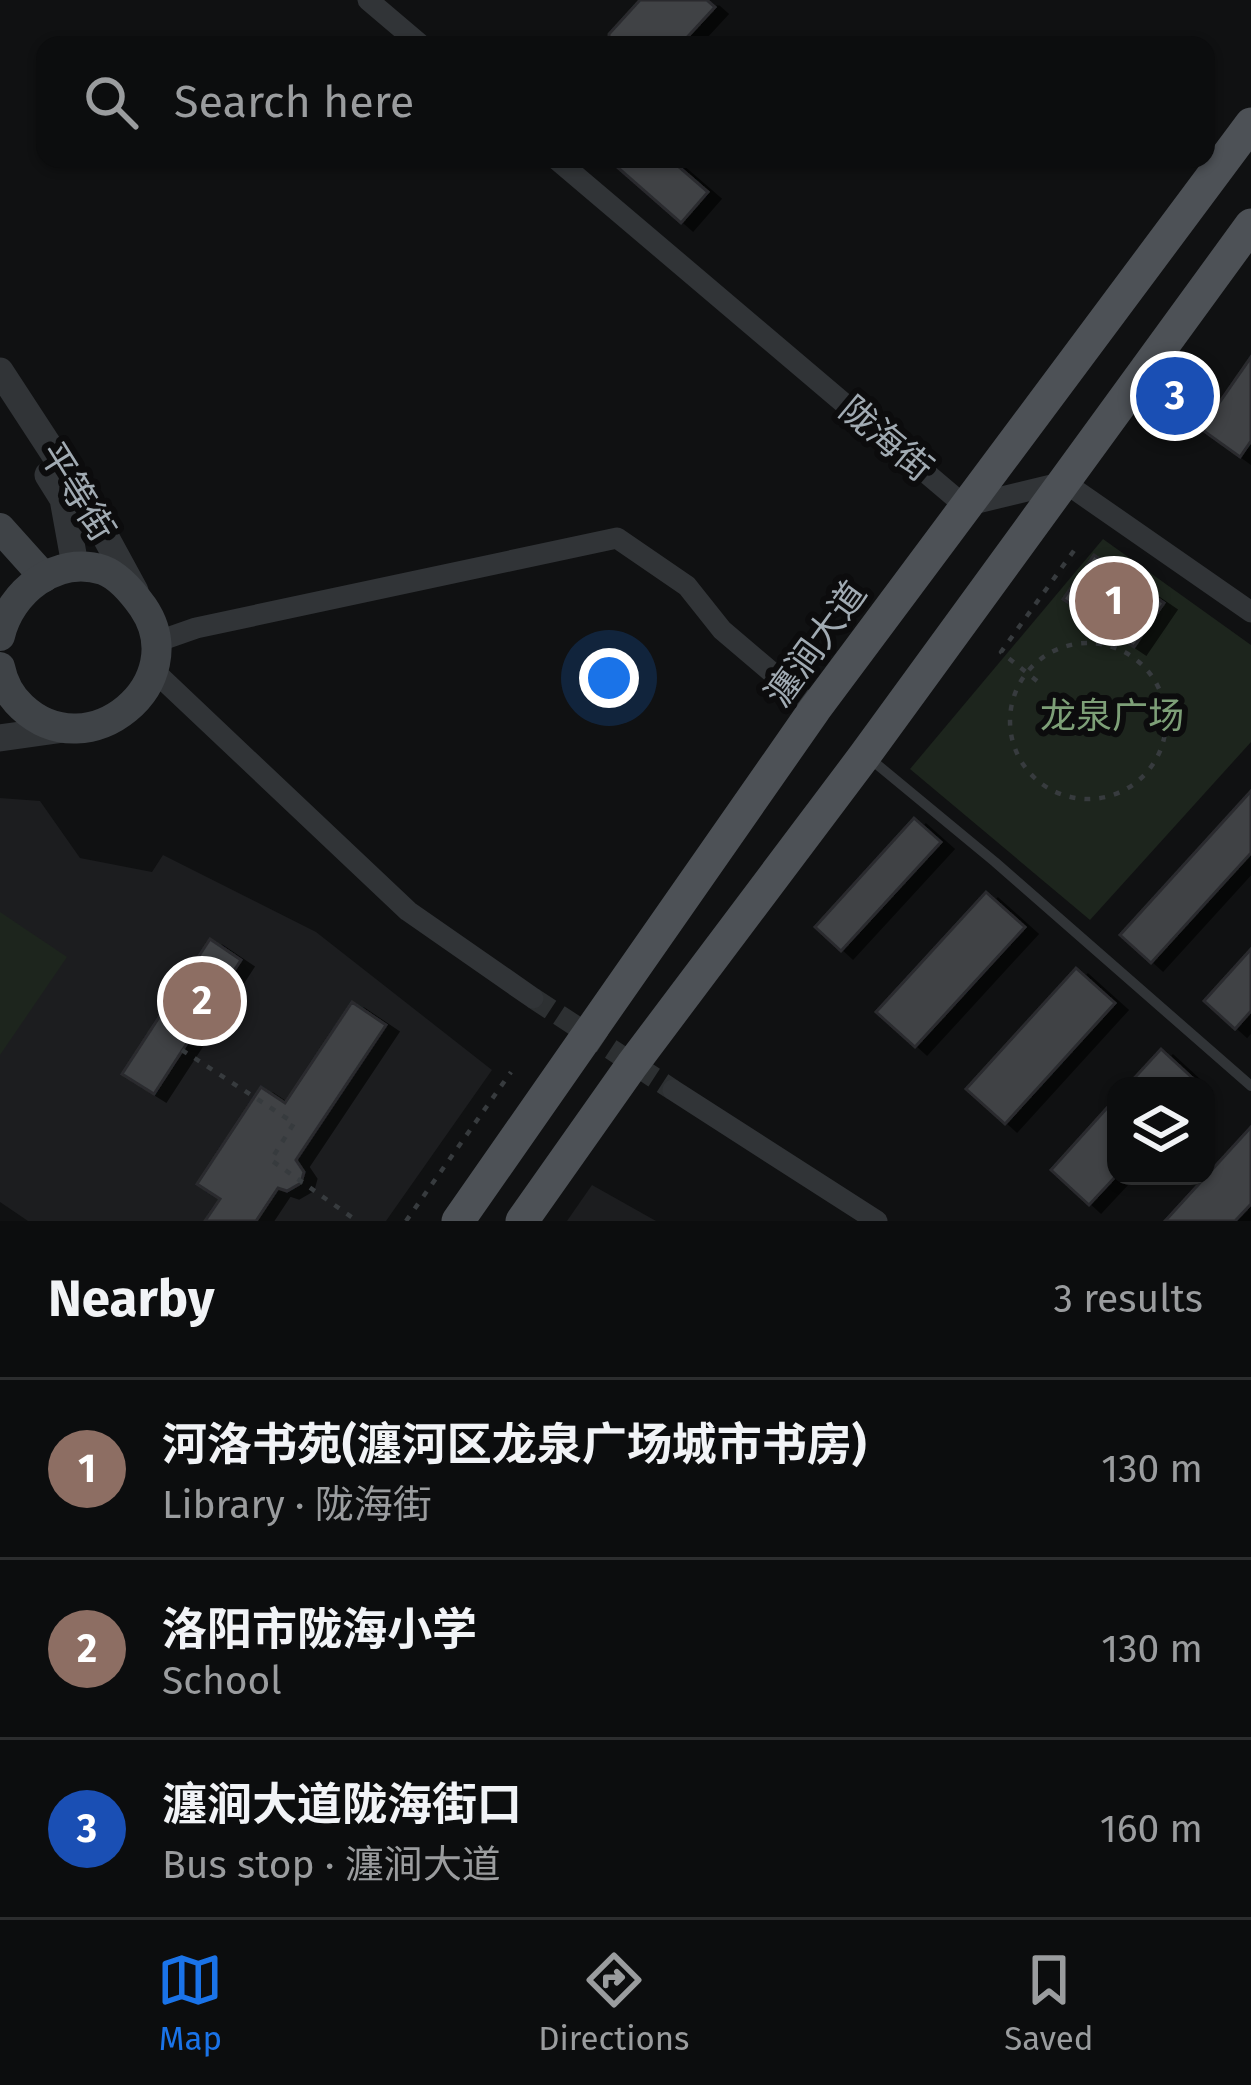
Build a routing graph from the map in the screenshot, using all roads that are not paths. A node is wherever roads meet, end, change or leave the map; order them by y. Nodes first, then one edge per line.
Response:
1 (368, 0) edge
2 (410, 36) edge
3 (1251, 124) edge
4 (567, 168) edge
5 (1251, 225) edge
6 (0, 371) edge
7 (0, 401) edge
8 (1064, 482) junction
9 (965, 506) junction
10 (4, 532) edge
11 (75, 566) junction
12 (44, 577) junction
13 (4, 612) edge
14 (1251, 612) edge
15 (153, 642) junction
16 (0, 668) edge
17 (815, 710) junction
18 (64, 730) junction
19 (0, 738) edge
20 (865, 755) junction
21 (533, 998) tunnel mouth
22 (1251, 1086) edge
23 (673, 1090) tunnel mouth
24 (458, 1221) edge
25 (522, 1221) edge
26 (877, 1221) edge

1 - 2 street
3 - 9 main road, 瀍涧大道
4 - 9 street, 陇海街
5 - 8 main road
6 - 15 street, 平等街
7 - 11 street, 平等街
8 - 9 street, 陇海街
8 - 14 street
8 - 20 main road
9 - 17 main road, 瀍涧大道
10 - 12 main road
11 - 12 main road
11 - 15 main road
12 - 13 main road
15 - 17 street
15 - 18 main road
15 - 21 street
16 - 18 main road
17 - 24 main road, 瀍涧大道
18 - 19 street
20 - 22 lane
20 - 25 main road
23 - 26 street

